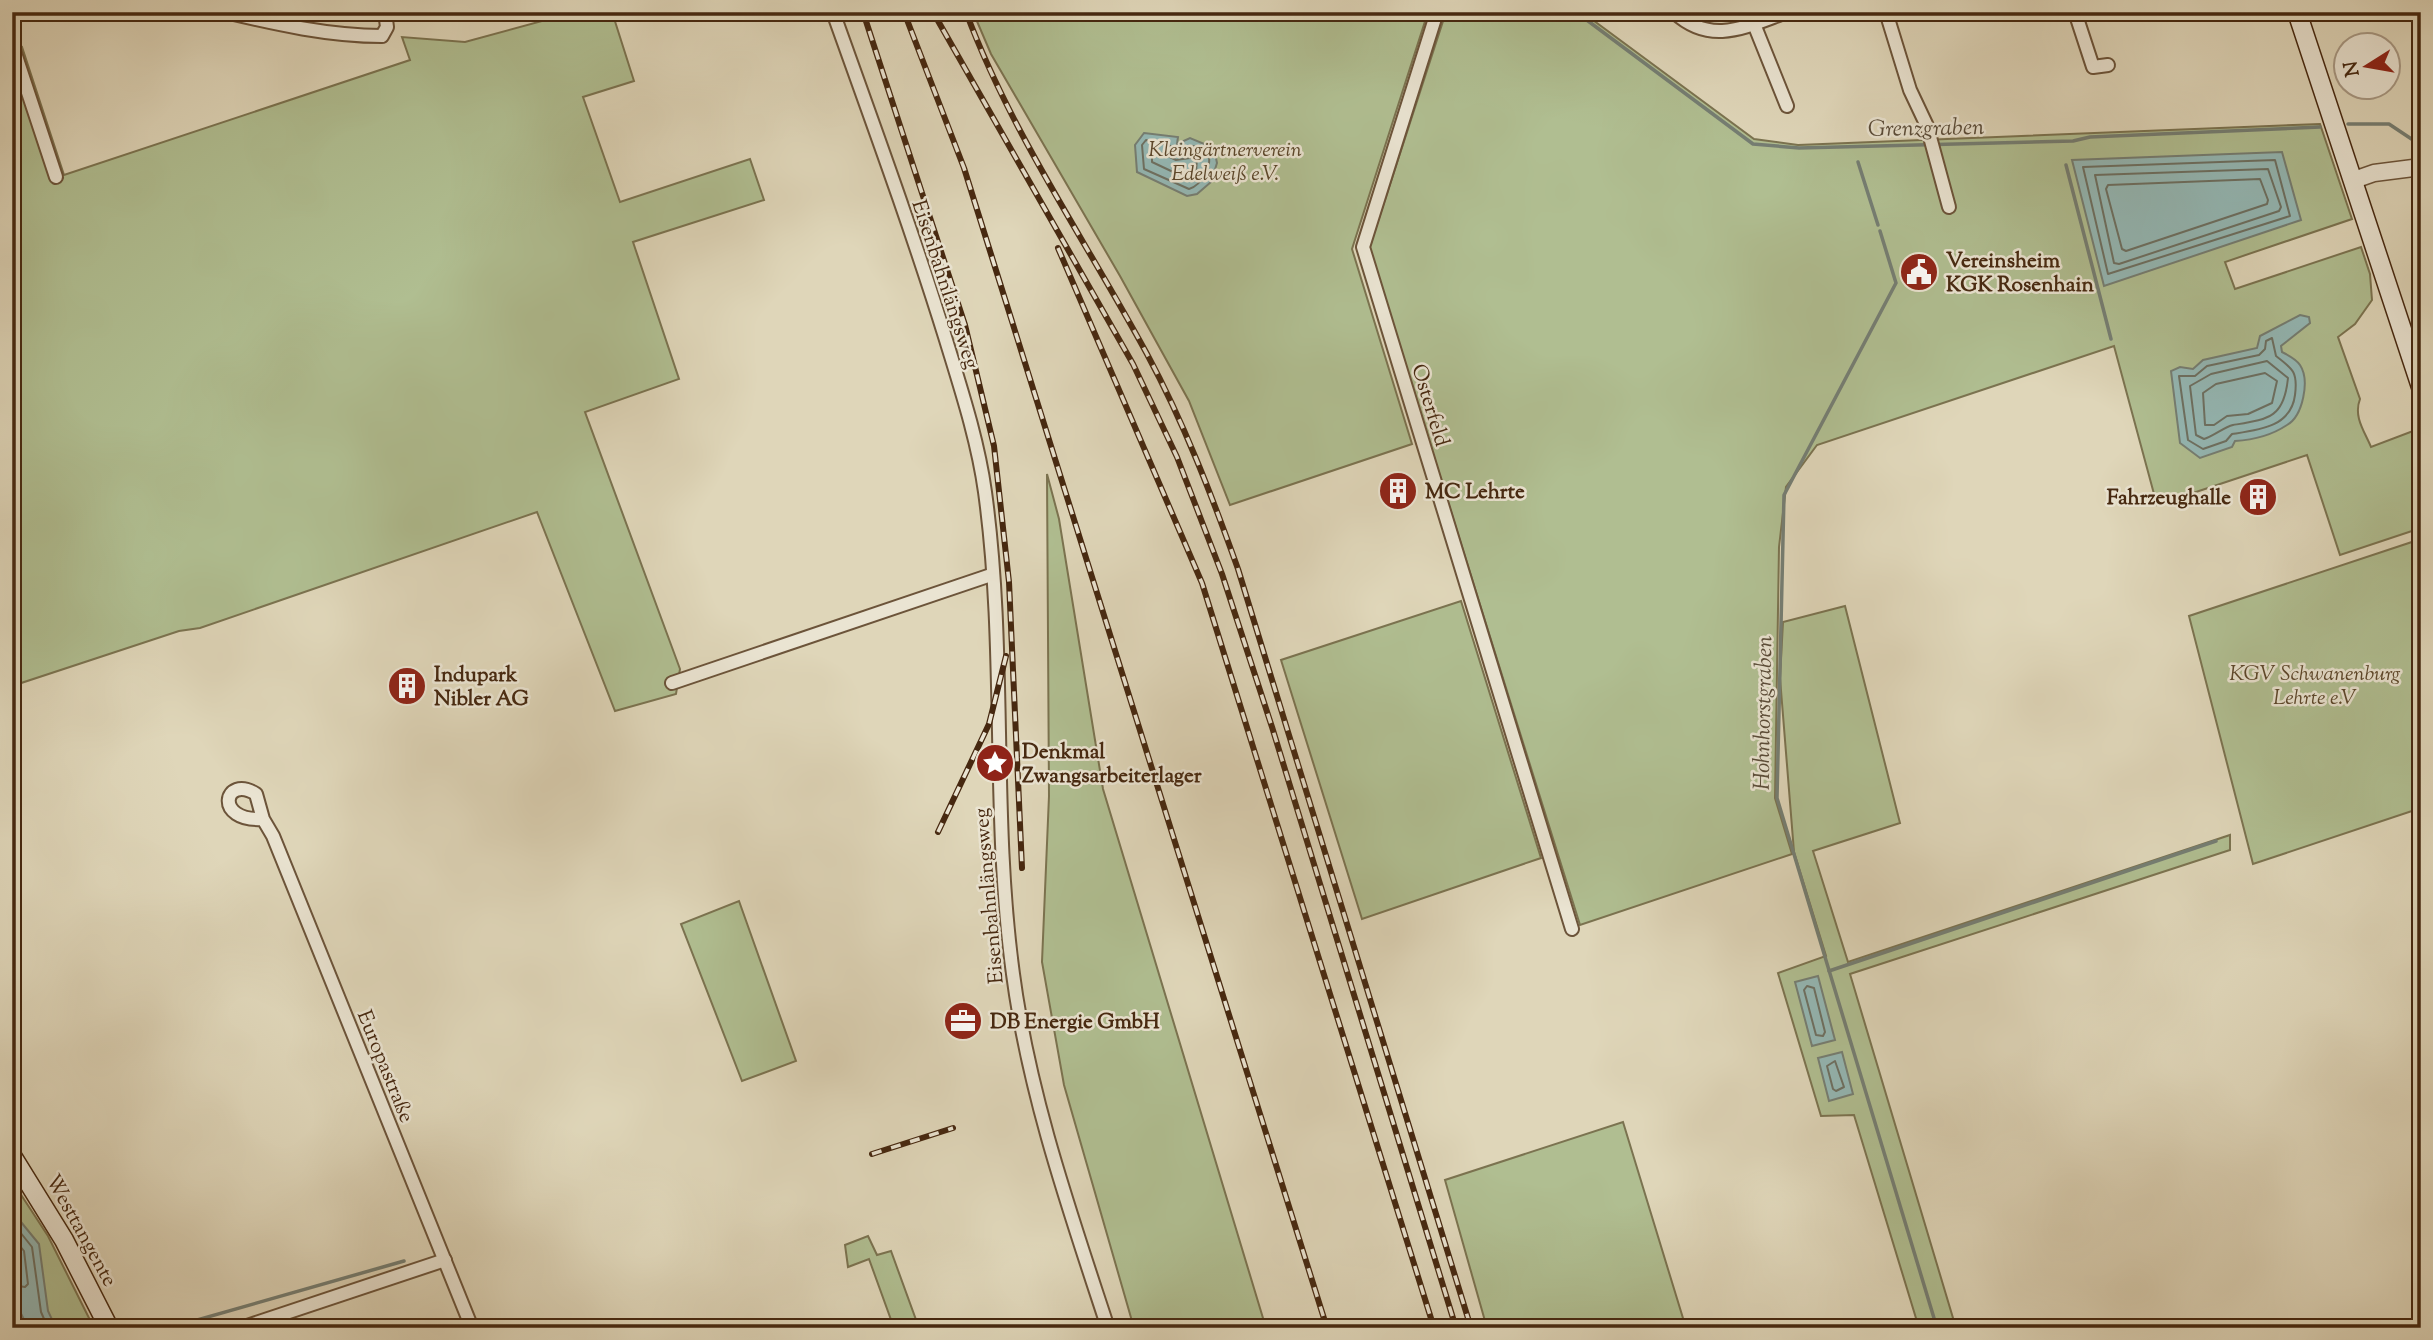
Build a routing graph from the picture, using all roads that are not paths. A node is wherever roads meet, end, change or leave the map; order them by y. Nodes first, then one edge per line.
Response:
1 (225, 12) edge
2 (385, 12) edge
3 (833, 12) edge
4 (1437, 12) edge
5 (1674, 12) edge
6 (1787, 12) edge
7 (1886, 12) edge
8 (2075, 12) edge
9 (2297, 12) edge
10 (1754, 24) junction
11 (12, 44) edge
12 (2108, 65) dead end
13 (1787, 106) dead end
14 (2421, 167) edge
15 (55, 177) dead end
16 (2354, 180) junction
17 (1949, 207) dead end
18 (2420, 382) edge
19 (991, 575) junction
20 (672, 683) dead end
21 (262, 819) dead end
22 (1572, 929) dead end
23 (12, 1156) edge
24 (445, 1260) junction
25 (109, 1328) edge
26 (241, 1328) edge
27 (472, 1328) edge
28 (1108, 1328) edge

1 - 2 street
3 - 19 street, Eisenbahnlängsweg
4 - 22 street, Osterfeld
5 - 10 street
6 - 10 street
7 - 17 street
8 - 12 street
9 - 16 main road
10 - 13 street
11 - 15 street
14 - 16 street
16 - 18 main road
19 - 20 street
19 - 28 street, Eisenbahnlängsweg
21 - 24 street, Europastraße
23 - 25 main road, Westtangente
24 - 26 street
24 - 27 street, Europastraße

